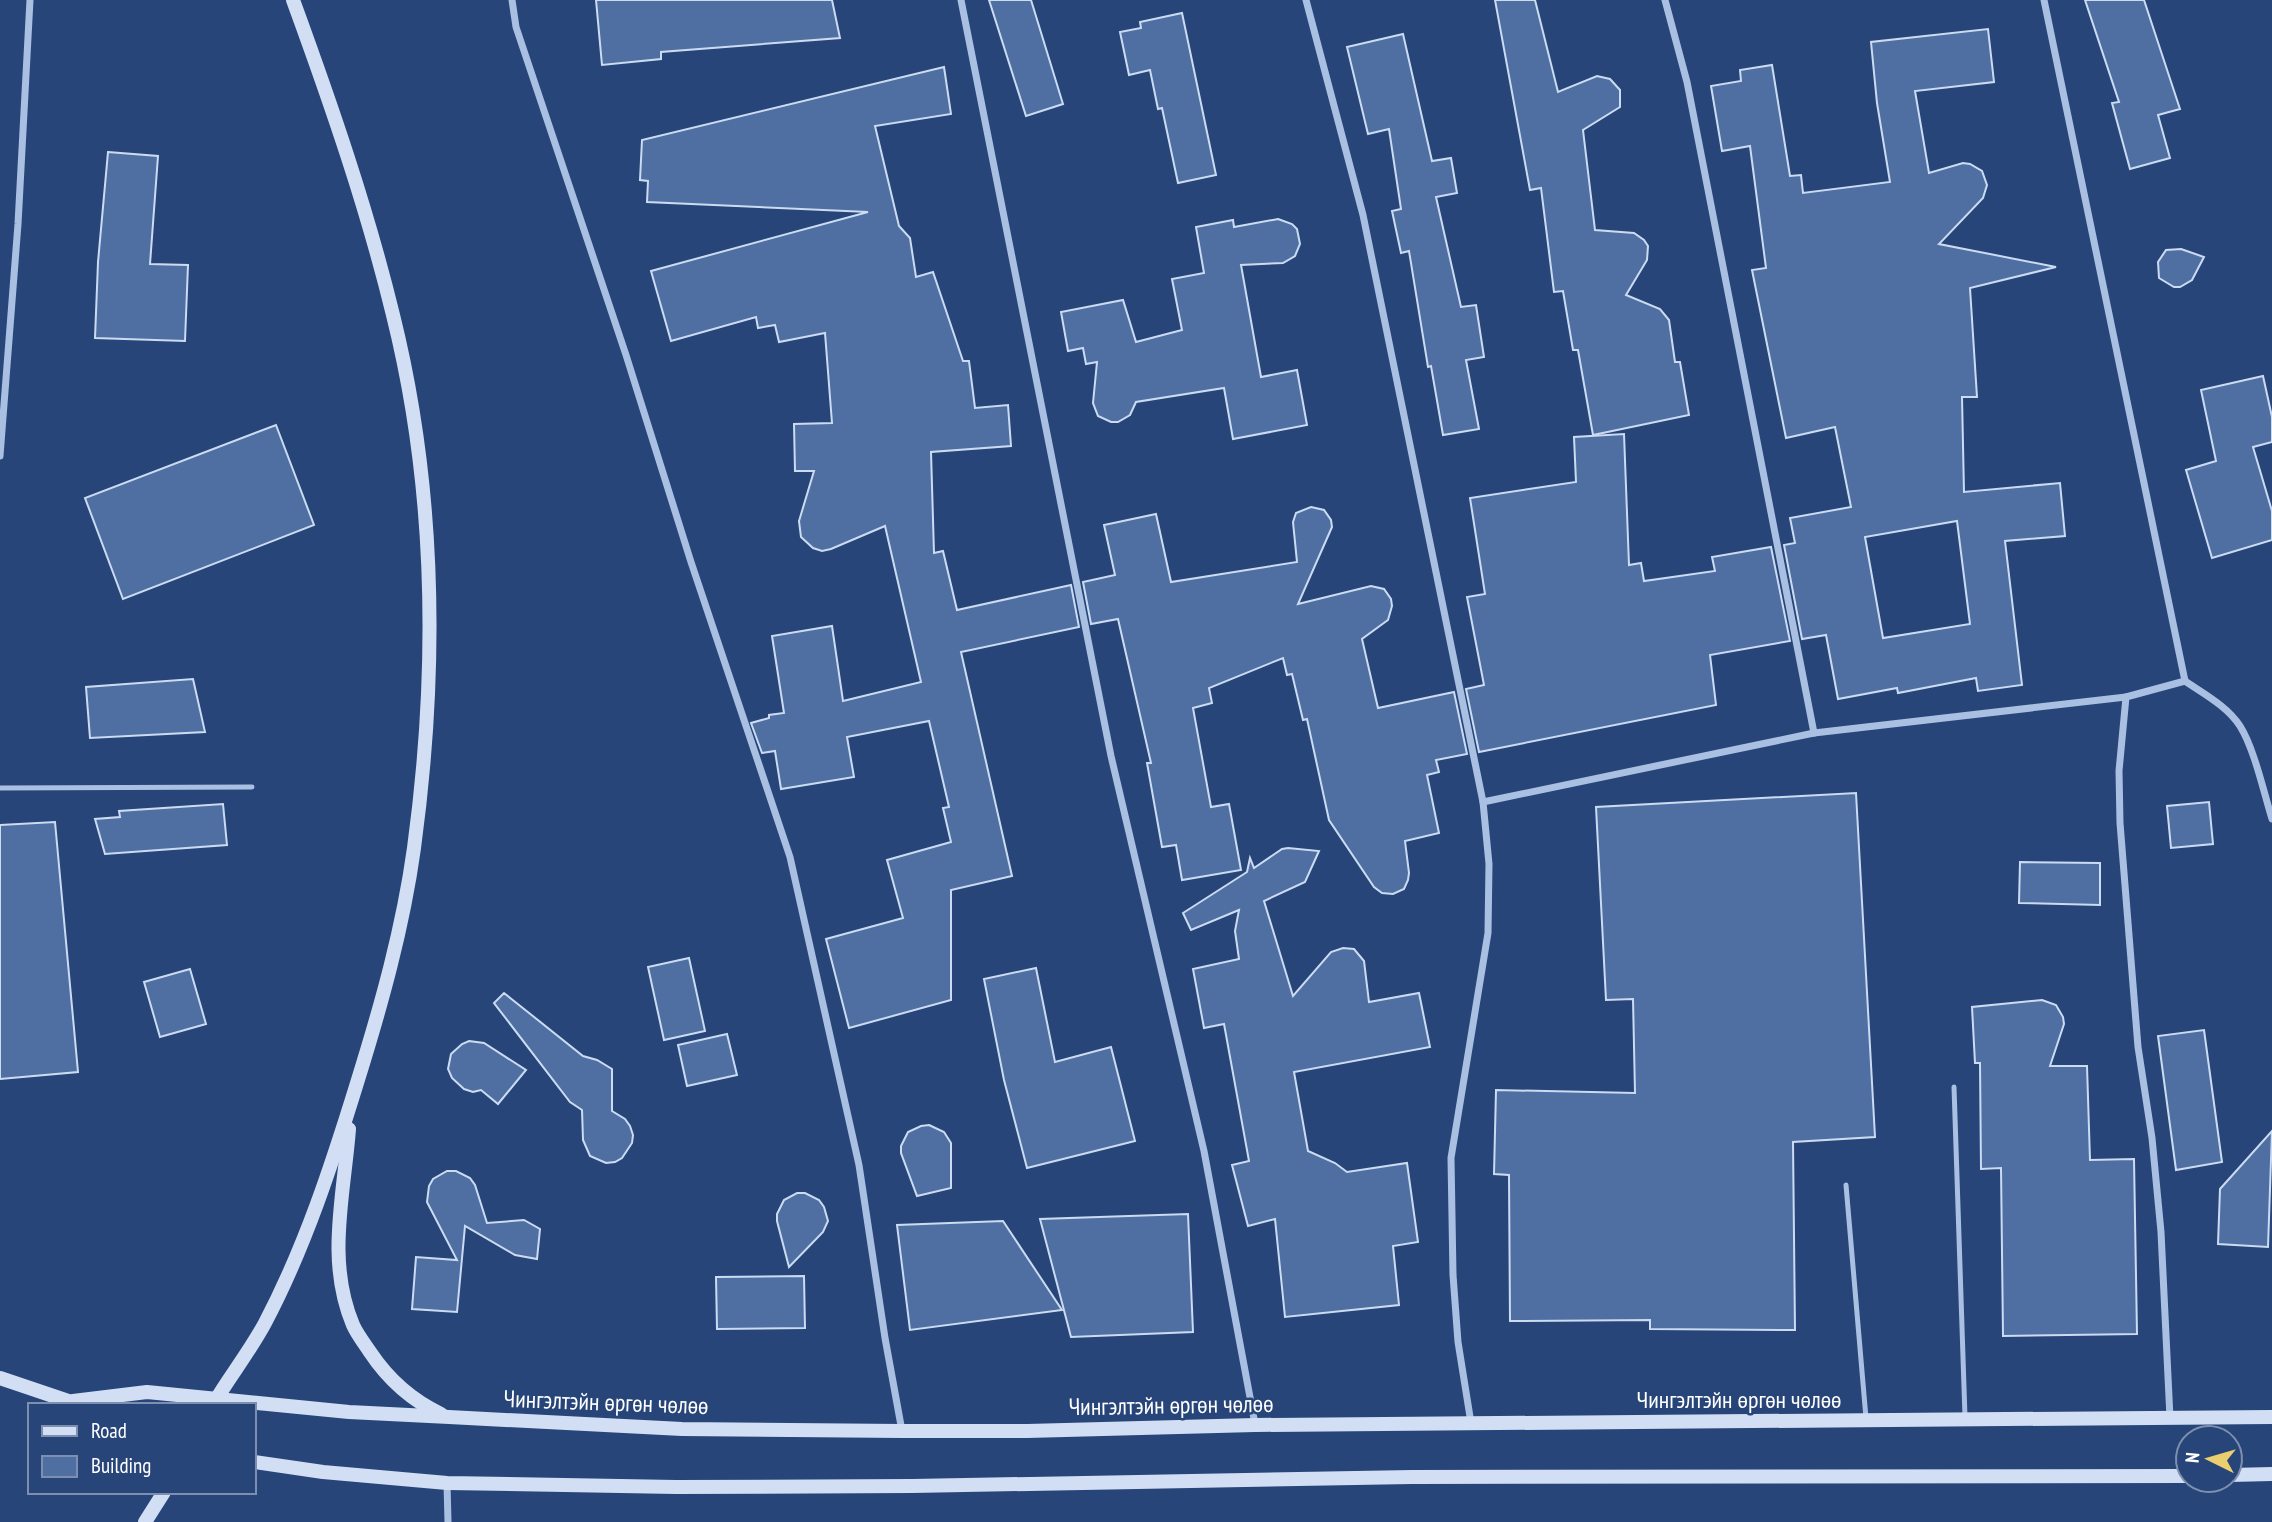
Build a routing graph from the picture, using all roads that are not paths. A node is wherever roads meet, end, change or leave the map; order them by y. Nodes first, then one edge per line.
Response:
1 (30, 0) edge
2 (293, 0) edge
3 (512, 0) edge
4 (961, 0) edge
5 (1306, 0) edge
6 (1665, 0) edge
7 (2044, 0) edge
8 (1, 431) edge
9 (0, 456) edge
10 (2185, 681) junction
11 (2126, 697) junction
12 (1814, 733) junction
13 (252, 787) dead end
14 (0, 788) edge
15 (1483, 802) junction
16 (2272, 819) edge
17 (1954, 1087) dead end
18 (351, 1103) junction
19 (1846, 1185) dead end
20 (0, 1378) edge
21 (215, 1402) edge
22 (77, 1403) edge
23 (256, 1405) edge
24 (2272, 1417) edge
25 (449, 1418) junction
26 (2170, 1419) junction
27 (1965, 1420) junction
28 (1867, 1421) junction
29 (1471, 1423) junction
30 (1255, 1425) junction
31 (902, 1431) junction
32 (256, 1462) edge
33 (2272, 1474) edge
34 (2244, 1475) edge
35 (2174, 1476) edge
36 (447, 1483) junction
37 (163, 1494) edge
38 (145, 1522) edge
39 (448, 1522) edge

1 - 8 street
2 - 18 main road
3 - 31 street
4 - 30 street
5 - 15 street
6 - 12 street
7 - 10 street
8 - 9 street
10 - 11 street
10 - 16 street
11 - 12 street
11 - 26 street
12 - 15 street
13 - 14 lane
15 - 29 street
17 - 27 lane
18 - 21 main road
18 - 25 main road
19 - 28 lane
20 - 22 main road, Чингэлтэйн өргөн чөлөө
21 - 22 main road, Чингэлтэйн өргөн чөлөө
23 - 25 main road, Чингэлтэйн өргөн чөлөө
24 - 26 main road, Чингэлтэйн өргөн чөлөө
25 - 31 main road, Чингэлтэйн өргөн чөлөө
26 - 27 main road, Чингэлтэйн өргөн чөлөө
27 - 28 main road, Чингэлтэйн өргөн чөлөө
28 - 29 main road, Чингэлтэйн өргөн чөлөө
29 - 30 main road, Чингэлтэйн өргөн чөлөө
30 - 31 main road, Чингэлтэйн өргөн чөлөө
32 - 36 main road
33 - 34 main road
35 - 36 main road
36 - 39 street
37 - 38 main road

